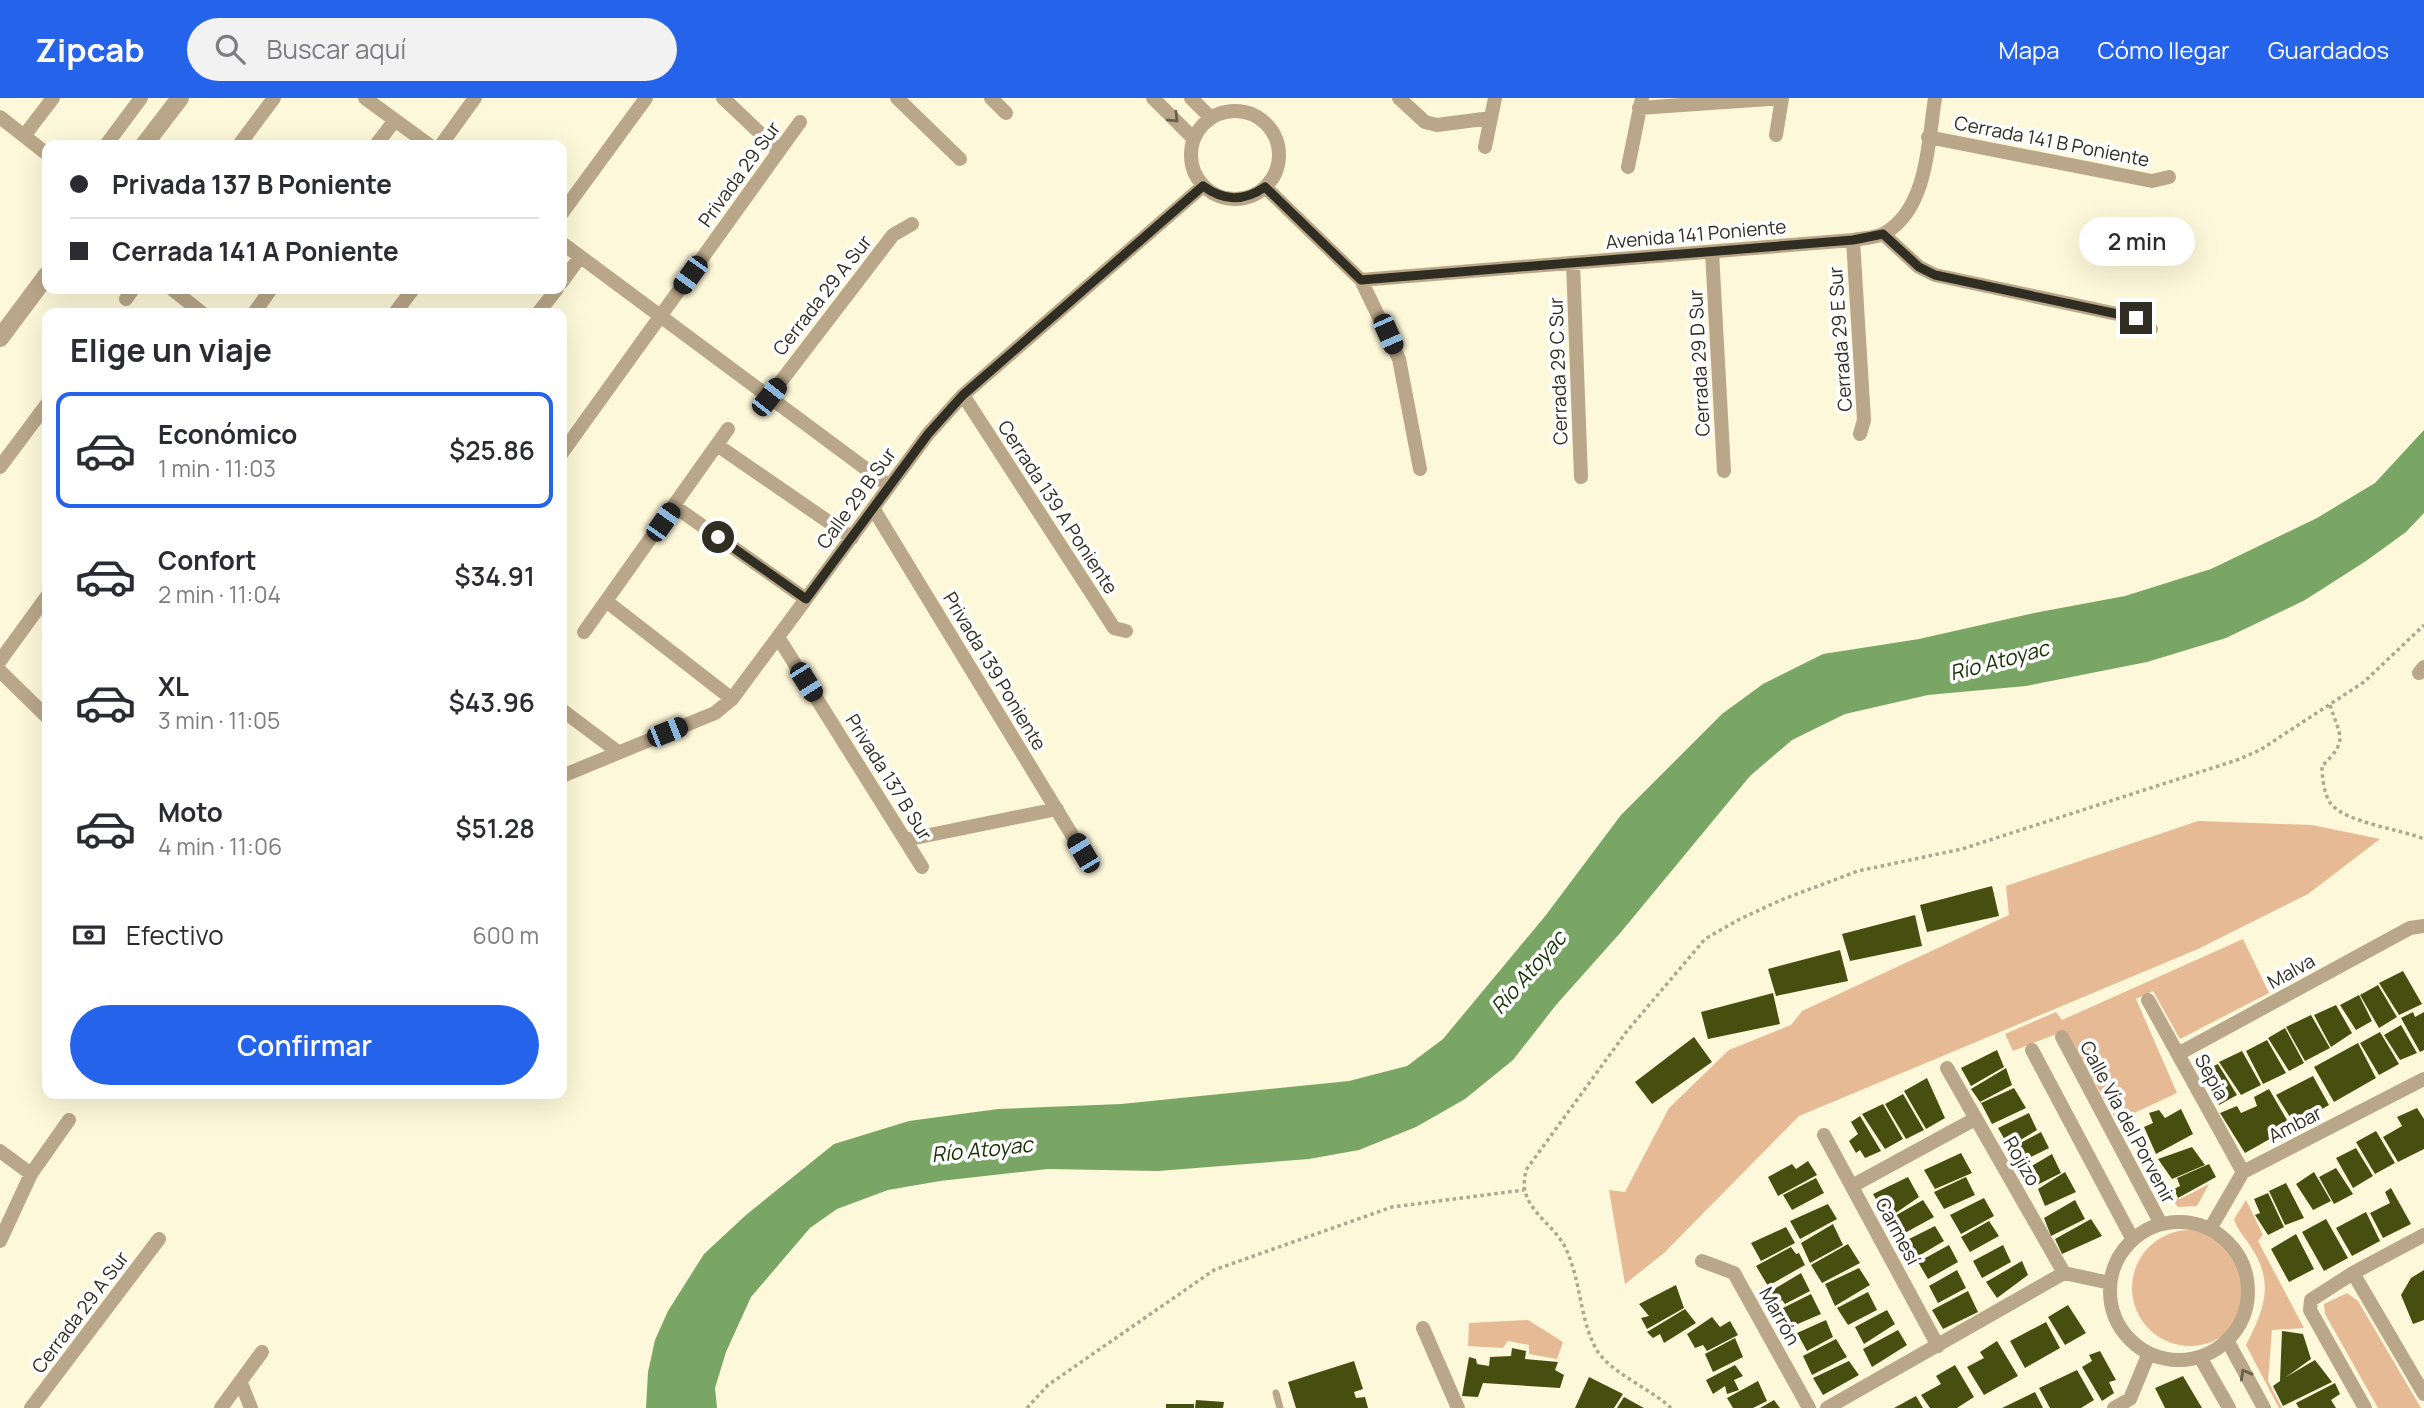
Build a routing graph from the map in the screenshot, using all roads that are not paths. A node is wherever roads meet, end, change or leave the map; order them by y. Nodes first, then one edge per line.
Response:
1 (53, 98) edge
2 (141, 98) edge
3 (180, 98) edge
4 (274, 98) edge
5 (365, 98) edge
6 (475, 98) edge
7 (646, 98) edge
8 (723, 98) edge
9 (897, 98) edge
10 (991, 98) edge
11 (1153, 98) edge
12 (1191, 98) edge
13 (1399, 98) edge
14 (1495, 98) edge
15 (1782, 98) edge
16 (1935, 98) edge
17 (1640, 103) edge
18 (1006, 113) dead end
19 (0, 117) edge
20 (1211, 118) junction
21 (1491, 118) junction
22 (394, 120) junction
23 (800, 122) dead end
24 (1776, 135) dead end
25 (24, 136) junction
26 (1928, 137) junction
27 (1194, 139) junction
28 (110, 140) edge
29 (148, 140) edge
30 (243, 140) edge
31 (380, 140) edge
32 (422, 140) edge
33 (445, 140) edge
34 (1485, 147) dead end
35 (42, 150) edge
36 (779, 151) junction
37 (960, 159) dead end
38 (1628, 167) dead end
39 (2169, 177) dead end
40 (1203, 186) junction
41 (1265, 187) junction
42 (567, 206) edge
43 (912, 224) dead end
44 (1883, 234) junction
45 (1853, 240) junction
46 (567, 247) edge
47 (1712, 252) junction
48 (580, 257) junction
49 (1573, 263) junction
50 (567, 275) edge
51 (1361, 280) junction
52 (42, 282) edge
53 (178, 294) edge
54 (196, 308) edge
55 (660, 316) junction
56 (2151, 329) dead end
57 (0, 338) edge
58 (963, 395) junction
59 (769, 397) junction
60 (42, 411) edge
61 (729, 429) dead end
62 (1860, 434) dead end
63 (717, 445) junction
64 (567, 446) edge
65 (0, 467) edge
66 (1420, 469) dead end
67 (1724, 471) dead end
68 (1581, 477) dead end
69 (889, 486) junction
70 (674, 506) junction
71 (873, 508) junction
72 (852, 538) junction
73 (806, 599) junction
74 (606, 601) junction
75 (42, 603) edge
76 (1126, 631) dead end
77 (584, 632) dead end
78 (778, 637) junction
79 (0, 661) edge
80 (0, 671) edge
81 (732, 699) junction
82 (42, 713) edge
83 (567, 714) edge
84 (618, 752) junction
85 (567, 774) edge
86 (1056, 809) junction
87 (905, 840) junction
88 (1083, 853) dead end
89 (922, 867) dead end
90 (2424, 926) edge
91 (2148, 1000) dead end
92 (2062, 1037) dead end
93 (2032, 1050) dead end
94 (2178, 1054) junction
95 (1947, 1068) dead end
96 (2424, 1079) edge
97 (1975, 1119) junction
98 (69, 1120) dead end
99 (1824, 1135) dead end
100 (0, 1151) edge
101 (2243, 1172) junction
102 (31, 1174) junction
103 (1852, 1186) junction
104 (2161, 1224) junction
105 (2210, 1229) junction
106 (2424, 1236) edge
107 (159, 1239) dead end
108 (2133, 1240) junction
109 (0, 1241) edge
110 (1702, 1261) dead end
111 (2064, 1273) junction
112 (2353, 1273) junction
113 (2110, 1283) junction
114 (1423, 1328) dead end
115 (2227, 1340) junction
116 (1938, 1346) junction
117 (262, 1352) dead end
118 (2149, 1353) junction
119 (2200, 1357) junction
120 (241, 1383) junction
121 (1276, 1393) dead end
122 (2424, 1394) edge
123 (2133, 1403) edge
124 (31, 1408) edge
125 (221, 1408) edge
126 (251, 1408) edge
127 (1280, 1408) edge
128 (1458, 1408) edge
129 (1809, 1408) edge
130 (1827, 1408) edge
131 (2114, 1408) edge
132 (2229, 1408) edge
133 (2264, 1408) edge
134 (2365, 1408) edge

1 - 25 street
2 - 28 street
3 - 29 street
4 - 30 street
5 - 22 street
6 - 33 street
7 - 42 street
8 - 36 street
9 - 37 street
10 - 18 street
11 -> 27 street
12 - 20 street
13 - 21 street
14 - 21 street
15 - 17 street
15 - 24 street
16 - 26 street
17 - 38 street
19 - 25 street
20 - 27 street
20 - 41 street
21 - 34 street
22 - 31 street
22 - 32 street
23 - 36 street, Privada 29 Sur
25 - 35 street
26 - 39 street, Cerrada 141 B Poniente
26 - 44 street
27 - 40 street
36 - 55 street, Privada 29 Sur
40 - 41 street
40 - 58 street, Calle 29 B Sur
41 - 51 street
43 - 59 street, Cerrada 29 A Sur
44 - 45 street, Avenida 141 Poniente
44 - 56 street
45 - 47 street, Avenida 141 Poniente
45 - 62 street, Cerrada 29 E Sur
46 - 48 street
47 - 49 street, Avenida 141 Poniente
47 - 67 street, Cerrada 29 D Sur
48 - 50 street
48 - 55 street
49 - 51 street, Avenida 141 Poniente
49 - 68 street, Cerrada 29 C Sur
51 - 66 street
52 - 57 street
53 - 54 street
55 - 59 street
55 - 64 street, Privada 29 Sur
58 - 69 street, Calle 29 B Sur
58 - 76 street, Cerrada 139 A Poniente
59 - 69 street
60 - 65 street
61 - 63 street
63 - 70 street
63 - 72 street
69 - 71 street, Calle 29 B Sur
70 - 73 street
70 - 74 street
71 - 72 street, Calle 29 B Sur
71 - 86 street, Privada 139 Poniente
72 - 73 street, Calle 29 B Sur
73 - 78 street, Calle 29 B Sur
74 - 77 street
74 - 81 street
75 - 79 street
78 - 81 street, Calle 29 B Sur
78 - 87 street, Privada 137 B Sur
80 - 82 street
81 - 84 street, Calle 29 B Sur
83 - 84 street
84 - 85 street, Calle 29 B Sur
86 - 87 street
86 - 88 street, Privada 139 Poniente
87 - 89 street, Privada 137 B Sur
90 - 94 street, Malva
91 - 94 street, Sepia
92 - 104 street, Calle Vía del Porvenir
93 - 108 street
94 - 101 street, Sepia
95 - 97 street, Rojizo
96 - 101 street, Ambar
97 - 103 street
97 - 111 street, Rojizo
98 - 102 street
99 - 103 street, Carmesí
100 - 102 street
101 - 105 street
102 - 109 street
103 - 116 street, Carmesí
104 - 105 street
104 - 108 street
105 - 115 street
106 - 112 street
107 - 124 street, Cerrada 29 A Sur
108 - 113 street
110 - 129 street, Marrón
111 - 113 street
111 - 116 street
112 - 122 street
112 - 134 street
113 - 118 street
114 - 128 street
115 - 119 street
133 -> 115 street
116 - 130 street
117 - 120 street
118 - 119 street
118 - 123 street
119 - 132 street
120 - 125 street
120 - 126 street
121 - 127 lane
123 - 131 street

